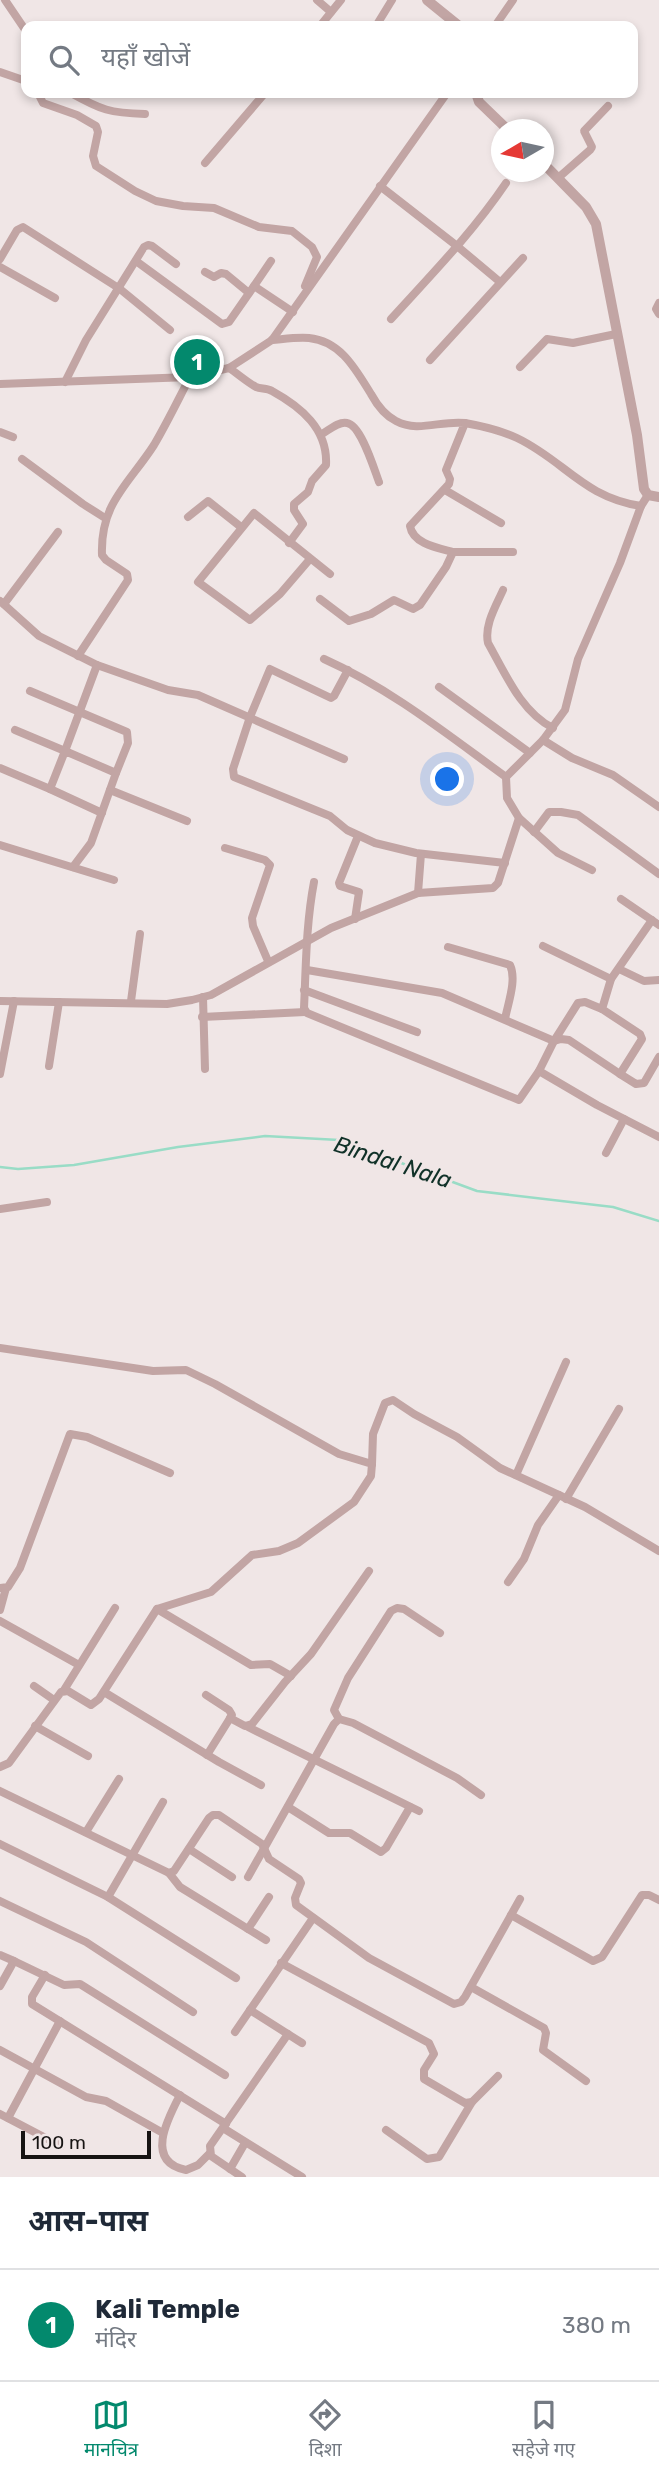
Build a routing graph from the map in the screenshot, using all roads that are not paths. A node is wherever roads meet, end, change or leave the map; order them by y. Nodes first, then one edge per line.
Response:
1 (5, 0) edge
2 (317, 0) edge
3 (341, 0) edge
4 (392, 0) edge
5 (427, 0) edge
6 (513, 0) edge
7 (331, 12) junction
8 (324, 21) edge
9 (379, 21) edge
10 (453, 21) edge
11 (498, 21) edge
12 (21, 24) edge
13 (0, 72) edge
14 (21, 79) edge
15 (40, 98) edge
16 (80, 98) edge
17 (261, 98) edge
18 (443, 98) edge
19 (479, 98) edge
20 (608, 106) dead end
21 (145, 114) dead end
22 (497, 119) edge
23 (205, 163) dead end
24 (554, 174) edge
25 (558, 178) junction
26 (506, 183) dead end
27 (380, 186) junction
28 (457, 246) junction
29 (523, 258) dead end
30 (0, 259) edge
31 (136, 261) junction
32 (271, 261) dead end
33 (176, 264) dead end
34 (0, 267) edge
35 (205, 272) dead end
36 (500, 282) junction
37 (120, 289) junction
38 (252, 290) junction
39 (302, 295) junction
40 (55, 298) dead end
41 (659, 303) edge
42 (293, 312) junction
43 (659, 314) edge
44 (391, 319) dead end
45 (170, 330) dead end
46 (616, 334) junction
47 (272, 340) junction
48 (430, 360) dead end
49 (520, 367) dead end
50 (229, 368) junction
51 (190, 377) junction
52 (65, 382) junction
53 (0, 384) edge
54 (465, 423) junction
55 (0, 432) edge
56 (322, 434) junction
57 (13, 437) dead end
58 (22, 459) dead end
59 (379, 482) dead end
60 (445, 490) junction
61 (654, 496) edge
62 (641, 506) junction
63 (188, 517) dead end
64 (105, 518) junction
65 (501, 523) dead end
66 (242, 527) junction
67 (58, 532) dead end
68 (289, 543) junction
69 (453, 552) junction
70 (513, 552) dead end
71 (310, 559) junction
72 (330, 573) dead end
73 (503, 590) dead end
74 (320, 599) dead end
75 (2, 602) edge
76 (78, 656) junction
77 (324, 659) dead end
78 (97, 665) junction
79 (348, 670) junction
80 (439, 687) dead end
81 (30, 691) dead end
82 (80, 713) junction
83 (250, 717) junction
84 (553, 728) junction
85 (15, 730) dead end
86 (543, 740) junction
87 (65, 751) junction
88 (530, 753) junction
89 (344, 759) dead end
90 (0, 768) edge
91 (116, 773) junction
92 (506, 778) junction
93 (50, 789) junction
94 (110, 790) junction
95 (659, 807) edge
96 (102, 813) junction
97 (519, 818) junction
98 (187, 821) dead end
99 (534, 832) junction
100 (358, 836) junction
101 (0, 845) edge
102 (225, 848) dead end
103 (421, 854) junction
104 (505, 863) junction
105 (73, 867) junction
106 (592, 870) dead end
107 (659, 875) edge
108 (114, 880) dead end
109 (314, 882) dead end
110 (418, 892) junction
111 (621, 899) dead end
112 (355, 919) junction
113 (656, 923) edge
114 (140, 934) dead end
115 (305, 943) junction
116 (543, 946) dead end
117 (448, 947) dead end
118 (268, 961) junction
119 (619, 969) junction
120 (307, 970) junction
121 (611, 979) junction
122 (659, 980) edge
123 (304, 990) junction
124 (203, 998) junction
125 (0, 1000) edge
126 (14, 1001) junction
127 (131, 1001) junction
128 (59, 1002) junction
129 (602, 1009) junction
130 (305, 1012) junction
131 (202, 1017) junction
132 (505, 1019) junction
133 (417, 1032) dead end
134 (554, 1041) junction
135 (659, 1057) edge
136 (1, 1059) edge
137 (49, 1066) dead end
138 (205, 1069) dead end
139 (539, 1071) junction
140 (655, 1073) edge
141 (0, 1074) edge
142 (620, 1074) junction
143 (624, 1119) junction
144 (659, 1137) edge
145 (606, 1153) dead end
146 (47, 1202) dead end
147 (0, 1209) edge
148 (0, 1348) edge
149 (566, 1362) dead end
150 (619, 1409) dead end
151 (372, 1464) junction
152 (170, 1473) dead end
153 (516, 1475) junction
154 (562, 1497) junction
155 (659, 1551) edge
156 (369, 1571) dead end
157 (508, 1582) dead end
158 (3, 1588) edge
159 (115, 1608) dead end
160 (157, 1609) junction
161 (0, 1610) edge
162 (0, 1621) edge
163 (440, 1633) dead end
164 (79, 1665) junction
165 (291, 1676) junction
166 (34, 1686) dead end
167 (64, 1690) junction
168 (104, 1692) junction
169 (206, 1695) dead end
170 (54, 1700) junction
171 (230, 1718) junction
172 (339, 1719) junction
173 (35, 1726) junction
174 (248, 1727) junction
175 (207, 1755) junction
176 (88, 1756) dead end
177 (315, 1760) junction
178 (0, 1767) edge
179 (119, 1779) dead end
180 (261, 1785) dead end
181 (0, 1791) edge
182 (481, 1795) dead end
183 (163, 1802) dead end
184 (288, 1807) junction
185 (410, 1807) junction
186 (419, 1811) dead end
187 (86, 1832) junction
188 (0, 1844) edge
189 (264, 1847) junction
190 (188, 1849) junction
191 (131, 1855) junction
192 (169, 1873) junction
193 (232, 1877) dead end
194 (248, 1877) dead end
195 (108, 1897) junction
196 (270, 1897) dead end
197 (520, 1899) dead end
198 (659, 1900) edge
199 (0, 1901) edge
200 (511, 1915) junction
201 (313, 1918) junction
202 (248, 1929) junction
203 (266, 1940) dead end
204 (0, 1955) edge
205 (14, 1961) junction
206 (281, 1963) junction
207 (45, 1975) junction
208 (236, 1978) dead end
209 (0, 1986) edge
210 (471, 1987) junction
211 (250, 2010) junction
212 (193, 2012) dead end
213 (60, 2021) junction
214 (235, 2032) dead end
215 (288, 2034) junction
216 (302, 2043) dead end
217 (0, 2050) edge
218 (34, 2067) junction
219 (225, 2075) dead end
220 (498, 2076) dead end
221 (586, 2081) dead end
222 (180, 2095) junction
223 (472, 2102) junction
224 (4, 2116) edge
225 (224, 2126) junction
226 (386, 2130) dead end
227 (163, 2133) junction
228 (245, 2143) junction
229 (61, 2147) dead end
230 (210, 2153) junction
231 (230, 2169) junction
232 (242, 2177) edge
233 (302, 2177) edge

1 - 12 street
2 - 7 street
3 - 7 street
4 - 9 street
5 - 10 street
6 - 11 street
7 - 8 street
13 - 14 street
15 - 39 street
16 - 21 street
17 - 23 street
18 - 27 street
19 - 22 street
20 - 25 street
24 - 25 street
25 - 46 street
26 - 28 street
27 - 28 street
27 - 39 street
28 - 36 street
28 - 44 street
29 - 36 street
30 - 37 street
31 - 33 street
31 - 37 street
31 - 38 street
32 - 38 street
34 - 40 street
35 - 38 street
36 - 48 street
37 - 45 street
37 - 52 street
38 - 42 street
39 - 42 street
41 - 43 street
42 - 47 street
46 - 49 street
46 - 61 street
47 - 50 street
47 - 54 street
50 - 51 street
50 - 56 street
51 - 52 street
51 - 64 street
52 - 53 street
54 - 60 street
54 - 62 street
55 - 57 street
56 - 59 street
56 - 68 street
58 - 64 street
60 - 65 street
60 - 69 street
61 - 62 street
62 - 84 street
63 - 66 street
64 - 76 street
66 - 68 street
66 - 71 street
67 - 75 street
68 - 71 street
69 - 70 street
69 - 74 street
71 - 72 street
73 - 84 street
75 - 76 street
76 - 78 street
77 - 79 street
78 - 82 street
78 - 83 street
79 - 83 street
79 - 92 street
80 - 88 street
81 - 82 street
82 - 87 street
82 - 91 street
83 - 89 street
83 - 100 street
84 - 86 street
85 - 87 street
86 - 88 street
86 - 95 street
87 - 91 street
87 - 93 street
88 - 92 street
90 - 93 street
91 - 94 street
92 - 97 street
93 - 96 street
94 - 96 street
94 - 98 street
96 - 105 street
97 - 99 street
97 - 104 street
99 - 106 street
99 - 107 street
100 - 103 street
100 - 112 street
101 - 105 street
102 - 118 street
103 - 104 street
103 - 110 street
104 - 110 street
105 - 108 street
109 - 115 street
110 - 112 street
111 - 113 street
112 - 115 street
113 - 119 street
114 - 127 street
115 - 118 street
115 - 120 street
116 - 121 street
117 - 132 street
118 - 124 street
119 - 121 street
119 - 122 street
120 - 123 street
120 - 132 street
121 - 129 street
123 - 130 street
123 - 133 street
124 - 127 street
124 - 131 street
125 - 126 street
126 - 128 street
126 - 136 street
127 - 128 street
128 - 137 street
129 - 134 street
129 - 142 street
130 - 131 street
130 - 139 street
131 - 138 street
132 - 134 street
134 - 139 street
134 - 142 street
135 - 140 street
136 - 141 street
139 - 143 street
140 - 142 street
143 - 144 street
143 - 145 street
146 - 147 street
148 - 151 street
149 - 153 street
150 - 154 street
151 - 153 street
151 - 160 street
152 - 158 street
153 - 154 street
154 - 155 street
154 - 157 street
156 - 165 street
158 - 161 street
159 - 164 street
160 - 165 street
160 - 168 street
162 - 164 street
163 - 172 street
164 - 167 street
165 - 174 street
166 - 170 street
167 - 168 street
167 - 170 street
168 - 175 street
169 - 171 street
170 - 173 street
171 - 174 street
171 - 175 street
172 - 177 street
172 - 182 street
173 - 176 street
173 - 178 street
174 - 177 street
175 - 180 street
177 - 184 street
177 - 185 street
179 - 187 street
181 - 187 street
183 - 191 street
184 - 185 street
184 - 189 street
185 - 186 street
187 - 191 street
188 - 195 street
189 - 190 street
189 - 194 street
189 - 201 street
190 - 192 street
190 - 193 street
191 - 192 street
191 - 195 street
192 - 202 street
195 - 208 street
196 - 202 street
197 - 200 street
198 - 200 street
199 - 212 street
200 - 210 street
201 - 206 street
201 - 210 street
202 - 203 street
204 - 205 street
205 - 207 street
205 - 209 street
206 - 211 street
206 - 223 street
207 - 213 street
207 - 219 street
210 - 221 street
211 - 214 street
211 - 215 street
213 - 218 street
213 - 222 street
215 - 216 street
215 - 225 street
217 - 218 street
218 - 224 street
218 - 227 street
220 - 223 street
222 - 225 street
222 - 227 street
223 - 226 street
224 - 229 street
225 - 228 street
225 - 230 street
227 - 230 street
228 - 231 street
228 - 233 street
230 - 231 street
231 - 232 street

